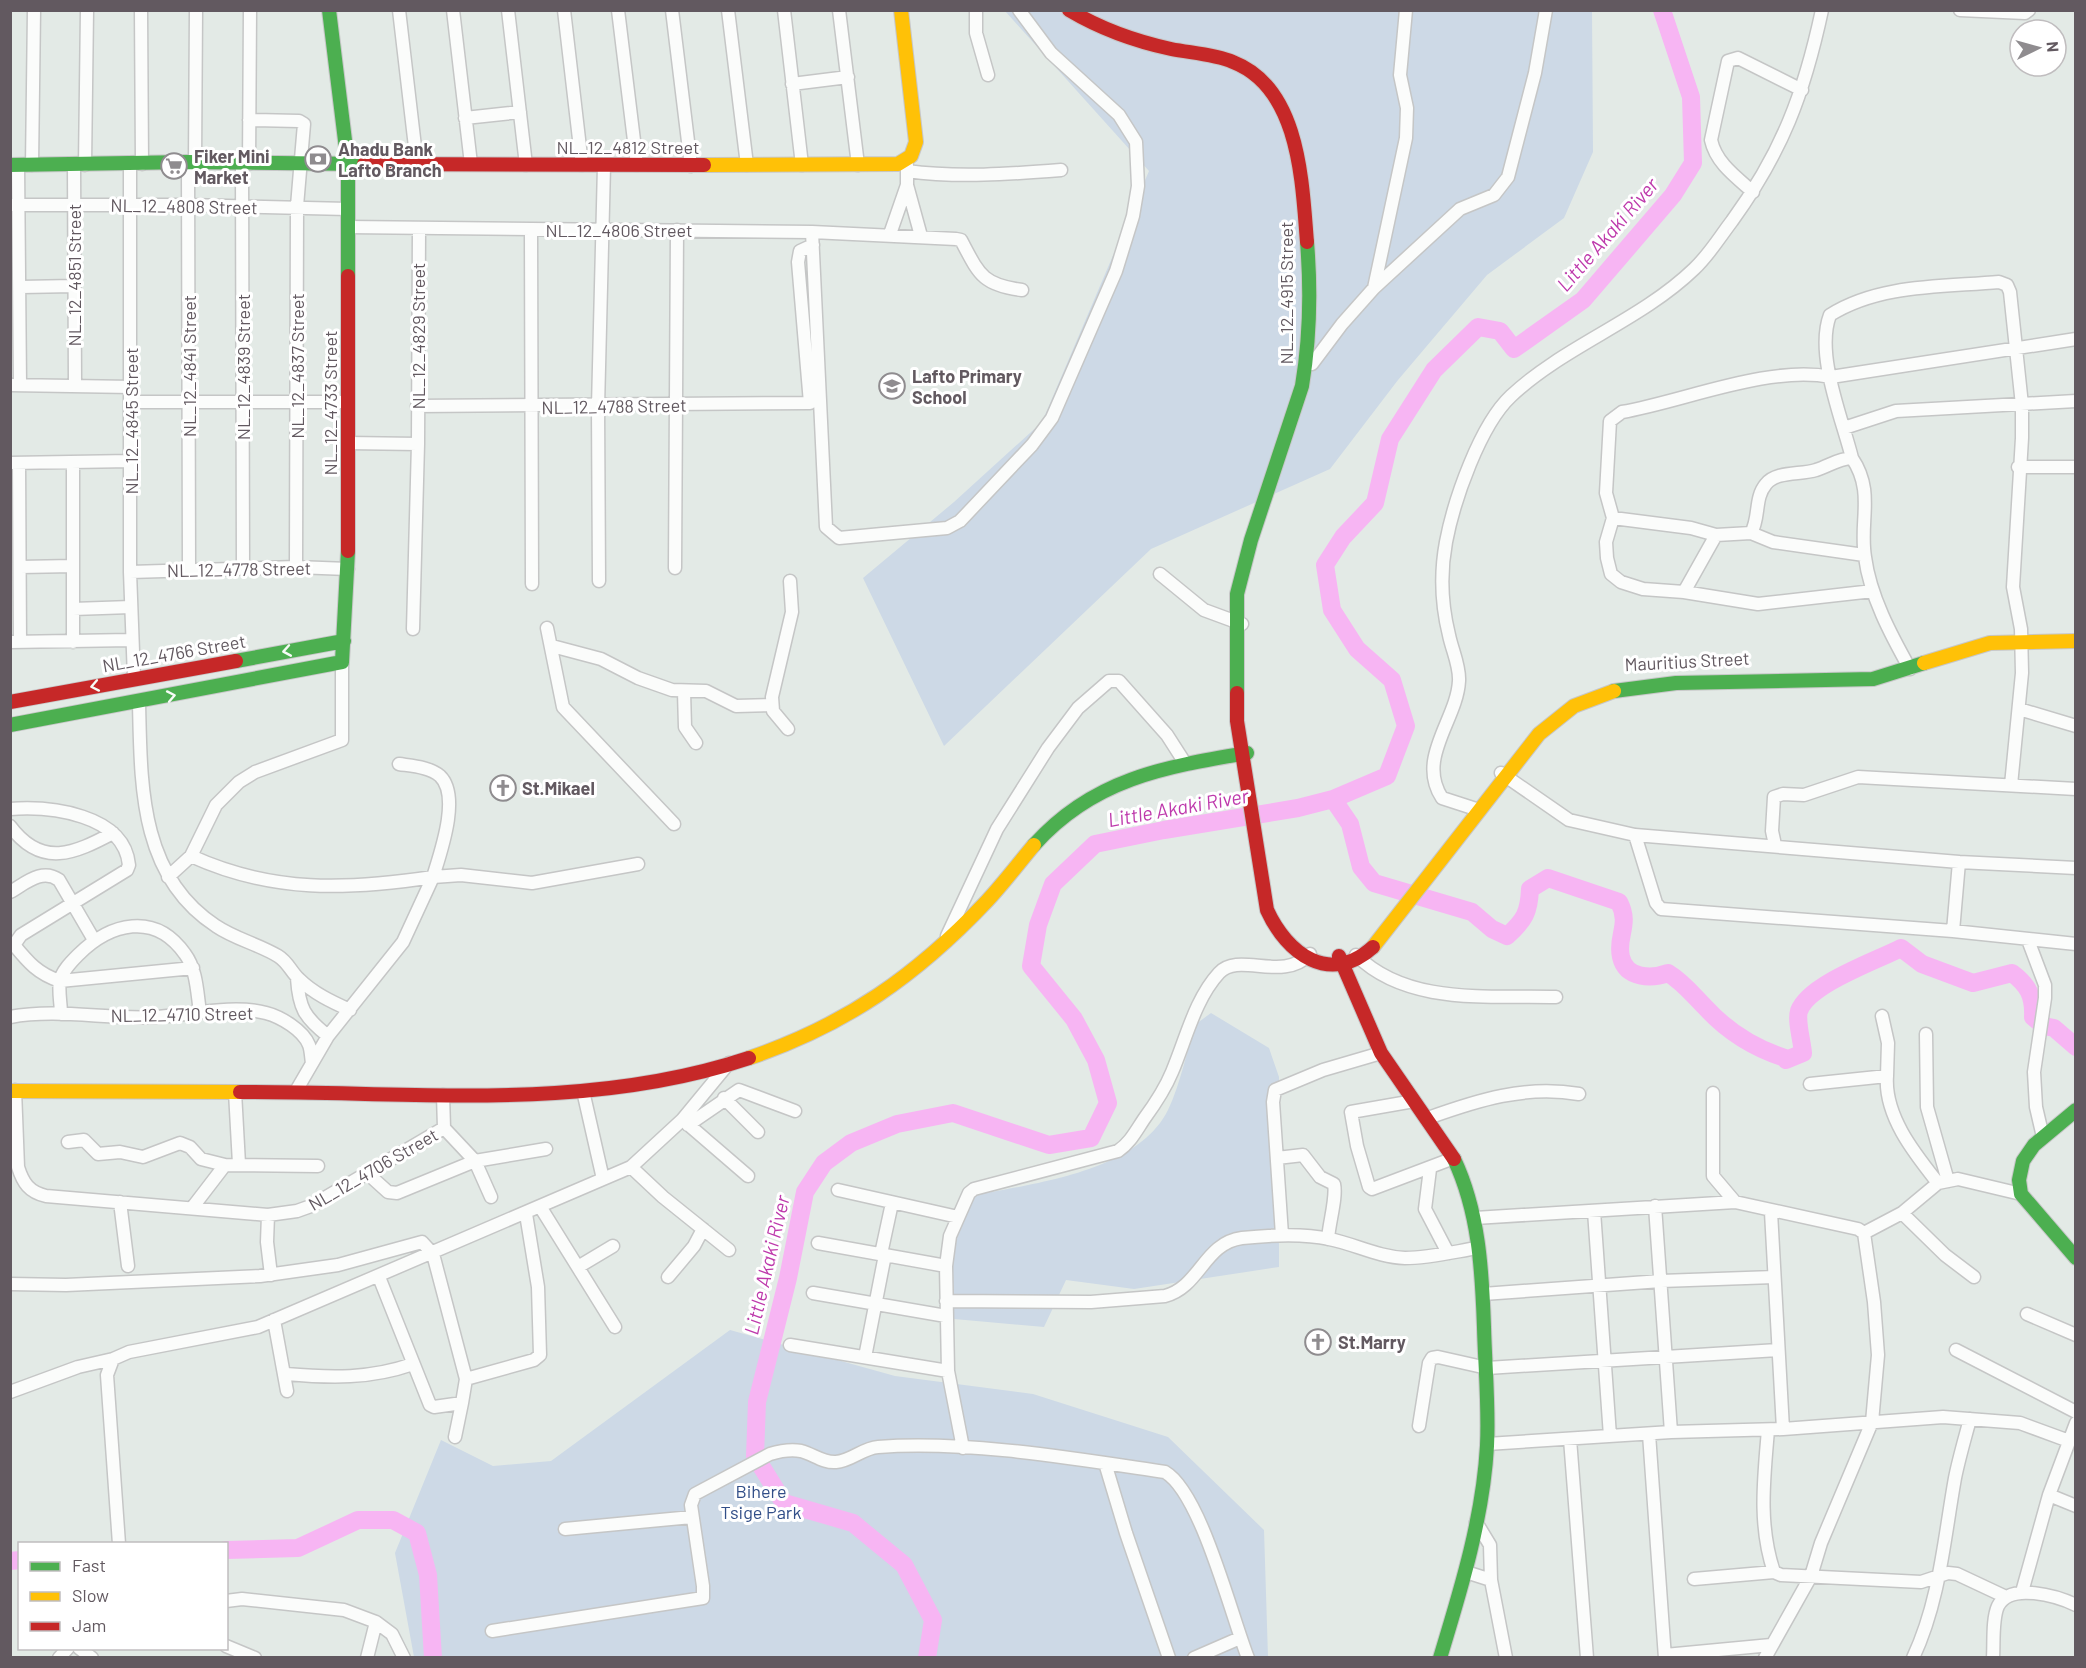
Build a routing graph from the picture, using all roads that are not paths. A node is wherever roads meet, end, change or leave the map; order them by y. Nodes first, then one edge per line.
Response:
1 (34, 10) edge
2 (87, 10) edge
3 (141, 10) edge
4 (196, 10) edge
5 (250, 10) edge
6 (329, 10) edge
7 (399, 10) edge
8 (453, 10) edge
9 (508, 10) edge
10 (564, 10) edge
11 (618, 10) edge
12 (672, 10) edge
13 (728, 10) edge
14 (839, 10) edge
15 (901, 10) edge
16 (976, 10) edge
17 (1019, 10) edge
18 (1069, 10) edge
19 (1079, 10) edge
20 (1406, 10) edge
21 (1546, 10) edge
22 (1822, 10) edge
23 (1960, 10) edge
24 (2029, 10) edge
25 (784, 11) edge
26 (2005, 11) edge
27 (988, 75) dead end
28 (848, 77) junction
29 (792, 84) junction
30 (1802, 90) junction
31 (520, 112) junction
32 (465, 118) junction
33 (249, 120) junction
34 (192, 162) junction
35 (136, 164) junction
36 (245, 164) junction
37 (299, 164) junction
38 (417, 164) junction
39 (471, 164) junction
40 (14, 165) edge
41 (32, 165) junction
42 (79, 165) junction
43 (348, 165) junction
44 (526, 165) junction
45 (582, 165) junction
46 (637, 165) junction
47 (747, 165) junction
48 (802, 165) junction
49 (858, 165) junction
50 (604, 166) junction
51 (691, 166) junction
52 (907, 166) junction
53 (1061, 170) dead end
54 (907, 185) junction
55 (1753, 192) junction
56 (130, 204) junction
57 (15, 205) edge
58 (189, 205) junction
59 (74, 206) junction
60 (297, 206) junction
61 (243, 207) junction
62 (348, 209) junction
63 (348, 227) junction
64 (418, 229) junction
65 (604, 229) junction
66 (531, 230) junction
67 (677, 230) junction
68 (890, 234) junction
69 (921, 236) junction
70 (812, 238) junction
71 (15, 239) edge
72 (74, 286) junction
73 (21, 287) junction
74 (1374, 288) junction
75 (1022, 290) dead end
76 (2076, 339) edge
77 (2016, 350) junction
78 (1312, 364) junction
79 (1831, 377) junction
80 (15, 385) edge
81 (75, 385) junction
82 (132, 387) junction
83 (2076, 401) edge
84 (131, 402) junction
85 (189, 402) junction
86 (243, 402) junction
87 (297, 402) junction
88 (347, 402) junction
89 (2022, 405) junction
90 (417, 406) junction
91 (676, 406) junction
92 (531, 407) junction
93 (598, 407) junction
94 (1844, 428) junction
95 (348, 443) junction
96 (418, 444) junction
97 (1851, 458) junction
98 (131, 460) junction
99 (74, 462) junction
100 (15, 463) edge
101 (2018, 467) junction
102 (2076, 467) edge
103 (15, 500) edge
104 (1612, 518) junction
105 (1751, 533) junction
106 (1716, 535) junction
107 (1864, 555) junction
108 (73, 566) junction
109 (20, 567) junction
110 (296, 567) junction
111 (675, 568) dead end
112 (243, 569) junction
113 (348, 569) junction
114 (189, 570) junction
115 (130, 572) junction
116 (1160, 574) dead end
117 (599, 580) dead end
118 (790, 581) dead end
119 (532, 584) dead end
120 (1873, 591) junction
121 (1684, 592) junction
122 (131, 607) junction
123 (73, 609) junction
124 (1239, 623) junction
125 (547, 628) dead end
126 (413, 629) dead end
127 (2076, 629) edge
128 (2021, 635) junction
129 (131, 640) junction
130 (344, 641) junction
131 (2076, 641) edge
132 (15, 642) edge
133 (73, 642) junction
134 (552, 646) junction
135 (342, 662) junction
136 (1908, 664) junction
137 (135, 678) junction
138 (684, 692) junction
139 (10, 702) edge
140 (140, 703) junction
141 (772, 705) junction
142 (2019, 709) junction
143 (10, 725) edge
144 (2076, 726) edge
145 (788, 729) dead end
146 (696, 743) dead end
147 (1244, 754) junction
148 (1185, 763) junction
149 (399, 765) dead end
150 (1503, 774) junction
151 (2011, 785) junction
152 (2076, 789) edge
153 (10, 809) edge
154 (1476, 810) junction
155 (674, 824) dead end
156 (10, 826) edge
157 (113, 832) junction
158 (1635, 835) junction
159 (1775, 845) junction
160 (191, 856) junction
161 (1959, 862) junction
162 (638, 864) dead end
163 (2076, 868) edge
164 (168, 877) junction
165 (433, 877) junction
166 (10, 892) edge
167 (70, 904) junction
168 (1953, 931) junction
169 (94, 940) junction
170 (2028, 940) junction
171 (2076, 944) edge
172 (12, 945) edge
173 (942, 945) junction
174 (1310, 954) junction
175 (1356, 955) junction
176 (1340, 960) junction
177 (193, 968) junction
178 (297, 978) junction
179 (60, 981) junction
180 (1556, 997) dead end
181 (350, 1010) junction
182 (200, 1012) junction
183 (61, 1014) junction
184 (1882, 1016) dead end
185 (10, 1017) edge
186 (1926, 1034) dead end
187 (328, 1036) junction
188 (1381, 1053) junction
189 (730, 1062) junction
190 (312, 1063) junction
191 (1887, 1076) junction
192 (1810, 1084) dead end
193 (13, 1090) edge
194 (296, 1091) junction
195 (583, 1091) junction
196 (235, 1092) junction
197 (1713, 1092) dead end
198 (1579, 1094) dead end
199 (444, 1095) junction
200 (724, 1098) junction
201 (1414, 1101) junction
202 (2076, 1110) edge
203 (795, 1111) dead end
204 (1428, 1118) junction
205 (685, 1122) junction
206 (444, 1128) junction
207 (758, 1132) dead end
208 (2043, 1137) junction
209 (68, 1142) dead end
210 (546, 1149) dead end
211 (1277, 1158) junction
212 (1454, 1158) junction
213 (475, 1161) junction
214 (239, 1164) junction
215 (225, 1165) junction
216 (318, 1166) dead end
217 (13, 1167) edge
218 (632, 1167) junction
219 (1430, 1169) junction
220 (367, 1173) junction
221 (748, 1176) dead end
222 (603, 1179) junction
223 (1943, 1182) junction
224 (838, 1190) dead end
225 (2021, 1194) junction
226 (491, 1197) dead end
227 (120, 1202) junction
228 (1735, 1202) junction
229 (892, 1203) junction
230 (1655, 1206) junction
231 (192, 1208) junction
232 (541, 1208) junction
233 (1594, 1211) junction
234 (1771, 1212) junction
235 (1902, 1213) junction
236 (526, 1214) junction
237 (268, 1215) junction
238 (958, 1217) junction
239 (1474, 1218) junction
240 (703, 1229) junction
241 (1864, 1233) junction
242 (1282, 1235) junction
243 (1328, 1239) junction
244 (818, 1243) dead end
245 (613, 1246) dead end
246 (1477, 1248) junction
247 (729, 1250) dead end
248 (1448, 1253) junction
249 (433, 1254) junction
250 (883, 1254) junction
251 (2076, 1258) edge
252 (128, 1266) dead end
253 (946, 1266) junction
254 (578, 1267) junction
255 (271, 1275) junction
256 (379, 1277) junction
257 (668, 1277) dead end
258 (1774, 1277) junction
259 (1974, 1277) dead end
260 (1661, 1281) junction
261 (10, 1284) edge
262 (1600, 1286) junction
263 (813, 1293) dead end
264 (1483, 1294) junction
265 (946, 1301) junction
266 (875, 1304) junction
267 (2027, 1314) dead end
268 (946, 1316) junction
269 (274, 1320) junction
270 (615, 1328) dead end
271 (2076, 1335) edge
272 (790, 1345) dead end
273 (1778, 1350) junction
274 (1956, 1350) dead end
275 (1665, 1356) junction
276 (865, 1357) junction
277 (113, 1359) junction
278 (1603, 1360) junction
279 (413, 1364) junction
280 (1487, 1368) junction
281 (948, 1371) junction
282 (286, 1374) junction
283 (466, 1379) junction
284 (10, 1392) edge
285 (287, 1392) dead end
286 (462, 1403) junction
287 (2076, 1412) edge
288 (1970, 1419) junction
289 (1872, 1422) junction
290 (2076, 1423) edge
291 (1419, 1426) dead end
292 (1783, 1429) junction
293 (1768, 1430) junction
294 (1671, 1432) junction
295 (1649, 1434) junction
296 (1610, 1436) junction
297 (455, 1437) dead end
298 (1570, 1439) junction
299 (2069, 1441) junction
300 (1487, 1444) junction
301 (963, 1448) junction
302 (1105, 1463) junction
303 (2049, 1495) junction
304 (2076, 1506) edge
305 (692, 1517) junction
306 (1476, 1522) junction
307 (565, 1529) dead end
308 (118, 1538) edge
309 (1466, 1572) junction
310 (1774, 1572) junction
311 (1811, 1576) junction
312 (1939, 1577) junction
313 (1491, 1580) junction
314 (1694, 1580) dead end
315 (2022, 1592) junction
316 (2006, 1597) junction
317 (228, 1601) edge
318 (2076, 1605) edge
319 (376, 1622) junction
320 (492, 1631) dead end
321 (1240, 1638) junction
322 (1771, 1645) junction
323 (228, 1647) edge
324 (1665, 1656) edge
325 (255, 1658) edge
326 (367, 1658) edge
327 (404, 1658) edge
328 (1169, 1658) edge
329 (1194, 1658) edge
330 (1248, 1658) edge
331 (1440, 1658) edge
332 (1506, 1658) edge
333 (1587, 1658) edge
334 (1765, 1658) edge
335 (1913, 1658) edge
336 (1993, 1658) edge

1 - 41 street
2 - 42 street, NL_12_4851 Street
3 - 35 street, NL_12_4845 Street
4 - 34 street, NL_12_4841 Street
5 - 33 street, NL_12_4839 Street
6 - 43 street, NL_12_4733 Street
7 - 38 street
8 - 32 street
9 - 31 street
10 - 45 street
11 - 46 street
12 - 51 street
13 - 47 street
14 - 28 street
15 - 52 street
16 - 27 street
17 - 70 street
18 - 124 street, NL_12_4915 Street
19 - 78 street, NL_12_4915 Street
20 - 74 street
21 - 74 street
22 - 30 street
23 - 26 street
24 - 26 street
25 - 29 street
28 - 29 street
28 - 49 street
29 - 48 street
30 - 55 street
30 - 55 street
31 - 32 street
31 - 44 street
32 - 39 street
33 - 36 street, NL_12_4839 Street
33 - 37 street, NL_12_4837 Street
34 - 35 street, NL_12_4812 Street
34 - 36 street, NL_12_4812 Street
34 - 58 street, NL_12_4841 Street
35 - 42 street, NL_12_4812 Street
35 - 56 street, NL_12_4845 Street
36 - 37 street, NL_12_4812 Street
36 - 61 street, NL_12_4839 Street
37 - 43 street, NL_12_4812 Street
37 - 60 street, NL_12_4837 Street
38 - 39 street, NL_12_4812 Street
38 - 43 street, NL_12_4812 Street
39 - 44 street, NL_12_4812 Street
40 - 41 street, NL_12_4812 Street
40 - 57 street
41 - 42 street, NL_12_4812 Street
42 - 59 street, NL_12_4851 Street
43 - 62 street, NL_12_4733 Street
44 - 45 street, NL_12_4812 Street
45 - 50 street, NL_12_4812 Street
46 - 50 street, NL_12_4812 Street
46 - 51 street, NL_12_4812 Street
47 - 48 street, NL_12_4812 Street
47 - 51 street, NL_12_4812 Street
48 - 49 street, NL_12_4812 Street
49 - 52 street, NL_12_4812 Street
50 - 65 street
52 - 53 street
52 - 54 street
54 - 68 street
54 - 69 street
55 - 154 street
56 - 58 street, NL_12_4808 Street
56 - 59 street, NL_12_4808 Street
56 - 82 street, NL_12_4845 Street
57 - 59 street, NL_12_4808 Street
57 - 71 street
58 - 61 street, NL_12_4808 Street
58 - 85 street, NL_12_4841 Street
59 - 72 street, NL_12_4851 Street
60 - 61 street, NL_12_4808 Street
60 - 62 street, NL_12_4808 Street
60 - 87 street, NL_12_4837 Street
61 - 86 street, NL_12_4839 Street
62 - 63 street, NL_12_4733 Street
63 - 64 street, NL_12_4806 Street
63 - 88 street, NL_12_4733 Street
64 - 66 street, NL_12_4806 Street
64 - 90 street, NL_12_4829 Street
65 - 66 street, NL_12_4806 Street
65 - 67 street, NL_12_4806 Street
65 - 93 street
66 - 92 street
67 - 70 street, NL_12_4806 Street
67 - 91 street
68 - 69 street, NL_12_4806 Street
68 - 70 street, NL_12_4806 Street
69 - 75 street, NL_12_4806 Street
70 - 91 street, NL_12_4788 Street
71 - 73 street
72 - 73 street
72 - 81 street, NL_12_4851 Street
73 - 80 street
74 - 78 street
76 - 77 street
77 - 79 street
77 - 79 street
77 - 89 street
78 - 124 street, NL_12_4915 Street
79 - 94 street
79 - 104 street
80 - 81 street
81 - 82 street
82 - 84 street, NL_12_4845 Street
83 - 89 street
84 - 85 street
84 - 98 street, NL_12_4845 Street
85 - 86 street
85 - 114 street, NL_12_4841 Street
86 - 87 street
86 - 112 street, NL_12_4839 Street
87 - 88 street
87 - 110 street, NL_12_4837 Street
88 - 95 street, NL_12_4733 Street
89 - 94 street
89 - 101 street
90 - 92 street, NL_12_4788 Street
90 - 96 street, NL_12_4829 Street
91 - 93 street, NL_12_4788 Street
91 - 111 street
92 - 93 street, NL_12_4788 Street
92 - 119 street
93 - 117 street
94 - 97 street
95 - 96 street
95 - 113 street, NL_12_4733 Street
96 - 126 street, NL_12_4829 Street
97 - 105 street
97 - 107 street
98 - 99 street
98 - 115 street, NL_12_4845 Street
99 - 100 street
99 - 108 street
100 - 103 street
101 - 102 street
101 - 128 street
103 - 109 street
104 - 106 street
104 - 121 street
105 - 106 street
105 - 107 street
106 - 121 street
107 - 120 street
108 - 109 street
108 - 123 street
109 - 132 street
110 - 112 street, NL_12_4778 Street
110 - 113 street, NL_12_4778 Street
112 - 114 street, NL_12_4778 Street
113 - 130 street, NL_12_4733 Street
114 - 115 street, NL_12_4778 Street
115 - 122 street, NL_12_4845 Street
116 - 124 street
118 - 141 street
120 - 121 street
120 - 136 street
122 - 123 street
122 - 129 street, NL_12_4845 Street
123 - 133 street
124 - 147 street, NL_12_4915 Street
125 - 134 street
127 - 128 street, Mauritius Street
128 - 131 street, Mauritius Street
128 - 136 street, Mauritius Street
128 - 142 street
129 - 133 street
129 - 137 street, NL_12_4845 Street
130 - 135 street, NL_12_4733 Street
130 -> 137 street, NL_12_4766 Street
132 - 133 street
134 - 138 street
134 - 155 street
140 -> 135 street
135 - 160 street
136 - 150 street, Mauritius Street
137 -> 139 street, NL_12_4766 Street
138 - 141 street
138 - 146 street
140 - 143 street
140 - 164 street
141 - 145 street
142 - 144 street
142 - 151 street
147 - 148 street
147 - 174 street, NL_12_4915 Street
148 - 173 street
148 - 173 street
149 - 165 street
150 - 154 street, Mauritius Street
150 - 158 street
151 - 152 street
151 - 159 street
153 - 157 street
154 - 175 street, Mauritius Street
156 - 157 street
157 - 167 street
158 - 159 street
158 - 168 street
159 - 161 street
160 - 164 street
160 - 165 street
161 - 163 street
161 - 168 street
162 - 165 street
164 - 178 street
165 - 181 street
166 - 167 street
167 - 169 street
167 - 172 street
168 - 170 street
169 - 177 street
169 - 179 street
170 - 171 street
170 - 208 street
172 - 179 street
173 - 189 street
174 - 176 street
174 - 238 street
175 - 176 street
175 - 180 street
176 - 188 street
177 - 179 street
177 - 182 street
178 - 181 street
178 - 187 street
179 - 183 street
181 - 187 street
182 - 183 street, NL_12_4710 Street
182 - 190 street, NL_12_4710 Street
183 - 185 street, NL_12_4710 Street
184 - 191 street
186 - 223 street
187 - 190 street
188 - 201 street
188 - 211 street
189 - 195 street
189 - 205 street
190 - 194 street
191 - 192 street
191 - 223 street
193 - 196 street
193 - 217 street, NL_12_4706 Street
194 - 196 street
194 - 199 street
195 - 199 street
195 - 222 street
196 - 214 street
197 - 228 street
198 - 204 street
199 - 206 street, NL_12_4706 Street
200 - 203 street
200 - 205 street
200 - 207 street
201 - 204 street
201 - 219 street
202 - 208 street
204 - 212 street
205 - 218 street
205 - 221 street
206 - 213 street
206 - 220 street, NL_12_4706 Street
208 - 225 street
209 - 215 street
210 - 213 street
211 - 242 street
211 - 243 street
212 - 219 street
212 - 239 street
213 - 220 street
213 - 226 street
214 - 215 street
214 - 216 street
215 - 231 street
217 - 227 street, NL_12_4706 Street
218 - 222 street
218 - 240 street
219 - 248 street
220 - 237 street, NL_12_4706 Street
222 - 232 street
223 - 225 street
223 - 235 street
224 - 229 street
225 - 251 street
227 - 231 street, NL_12_4706 Street
227 - 252 street
228 - 230 street
228 - 234 street
229 - 238 street
229 - 250 street
230 - 233 street
230 - 260 street
231 - 237 street, NL_12_4706 Street
232 - 236 street
232 - 254 street
233 - 239 street
233 - 262 street
234 - 241 street
234 - 258 street
235 - 241 street
235 - 259 street
236 - 249 street
236 - 283 street
237 - 255 street
238 - 253 street
239 - 246 street
240 - 247 street
240 - 257 street
241 - 289 street
242 - 243 street
242 - 265 street
243 - 248 street
244 - 250 street
245 - 254 street
246 - 248 street
246 - 264 street
249 - 255 street
249 - 256 street
249 - 283 street
250 - 253 street
250 - 266 street
253 - 265 street
254 - 270 street
255 - 261 street
256 - 269 street
256 - 279 street
258 - 260 street
258 - 273 street
260 - 262 street
260 - 275 street
262 - 264 street
262 - 278 street
263 - 266 street
264 - 280 street
265 - 268 street
266 - 268 street
266 - 276 street
267 - 271 street
268 - 281 street
269 - 277 street
269 - 282 street
272 - 276 street
273 - 275 street
273 - 292 street
274 - 287 street
275 - 278 street
275 - 294 street
276 - 281 street
277 - 284 street
277 - 308 street
278 - 280 street
278 - 296 street
279 - 282 street
279 - 286 street
280 - 291 street
280 - 300 street
281 - 301 street
282 - 285 street
283 - 286 street
286 - 297 street
288 - 289 street
288 - 299 street
288 - 312 street
289 - 292 street
289 - 311 street
290 - 299 street
292 - 293 street
293 - 294 street
293 - 310 street
294 - 295 street
295 - 296 street
295 - 324 street
296 - 298 street
298 - 300 street
298 - 333 street
299 - 303 street
300 - 306 street
301 - 302 street
301 - 305 street
302 - 321 street
302 - 328 street
303 - 304 street
303 - 315 street
305 - 307 street
305 - 320 street
306 - 309 street
306 - 313 street
309 - 313 street
309 - 331 street
310 - 311 street
310 - 314 street
311 - 312 street
311 - 322 street
312 - 316 street
312 - 335 street
313 - 332 street
315 - 316 street
315 - 318 street
316 - 336 street
317 - 319 street
319 - 326 street
319 - 327 street
321 - 329 street
321 - 330 street
322 - 324 street
322 - 334 street
323 - 325 street

